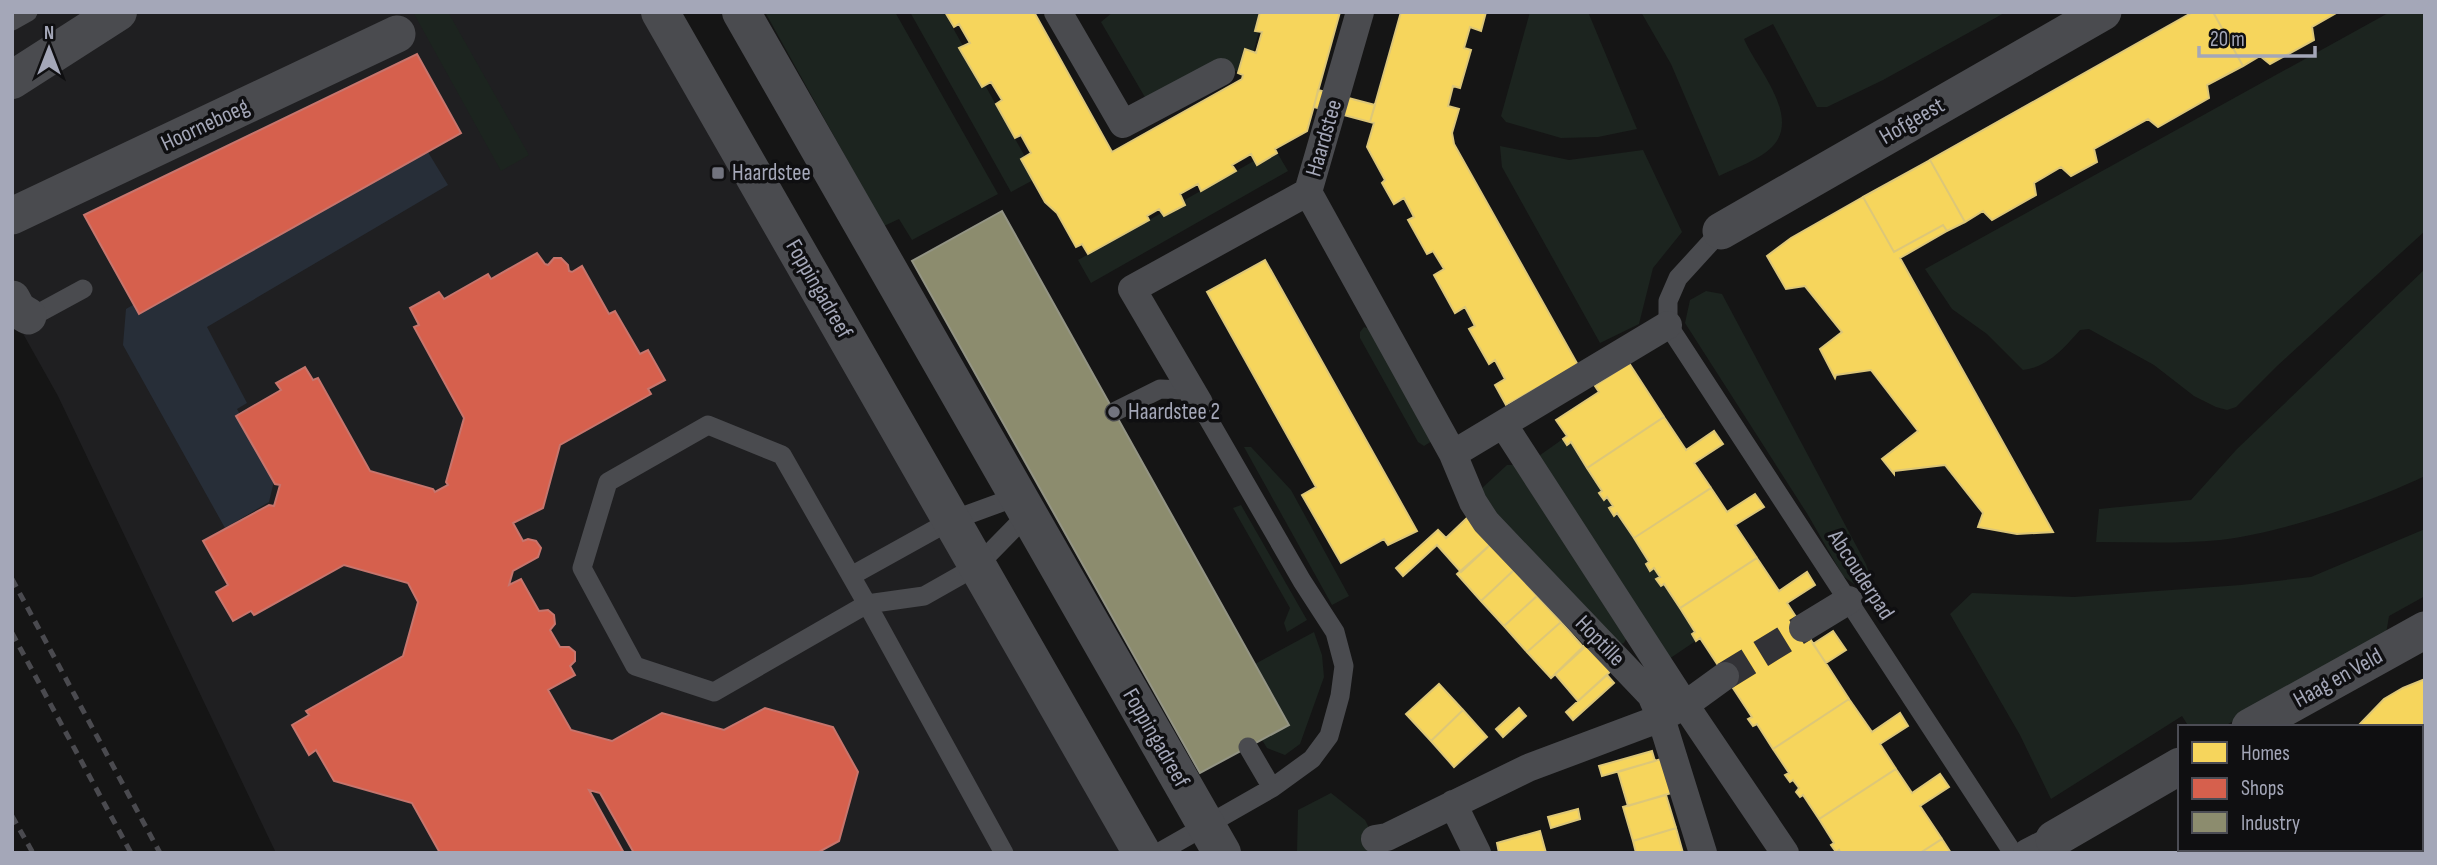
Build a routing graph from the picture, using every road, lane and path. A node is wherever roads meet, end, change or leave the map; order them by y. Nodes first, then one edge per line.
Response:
1 (28, 12) edge
2 (118, 12) edge
3 (660, 12) edge
4 (741, 12) edge
5 (1058, 12) edge
6 (1360, 12) edge
7 (2103, 12) edge
8 (12, 21) edge
9 (397, 34) dead end
10 (1221, 72) dead end
11 (12, 80) edge
12 (1308, 192) junction
13 (12, 216) edge
14 (1721, 231) joint
15 (83, 289) dead end
16 (20, 307) edge
17 (1668, 325) junction
18 (1199, 403) junction
19 (1114, 412) dead end
20 (1503, 424) junction
21 (1453, 454) junction
22 (1022, 506) junction
23 (950, 521) junction
24 (977, 566) junction
25 (851, 576) junction
26 (1849, 600) junction
27 (867, 604) junction
28 (1803, 628) tunnel mouth
29 (2425, 630) edge
30 (1724, 676) tunnel mouth
31 (1673, 712) junction
32 (2254, 725) edge
33 (1248, 747) dead end
34 (2178, 767) edge
35 (1272, 788) junction
36 (1453, 804) junction
37 (1214, 839) edge
38 (1375, 839) dead end
39 (2040, 846) edge
40 (1004, 853) edge
41 (1142, 853) edge
42 (1158, 853) edge
43 (1477, 853) edge
44 (1703, 853) edge
45 (1786, 853) edge
46 (2013, 853) edge

1 - 8 lane
2 - 11 street
3 - 23 street, Foppingadreef
4 - 22 street, Foppingadreef
5 - 10 street
6 - 12 street, Haardstee
7 - 14 street, Hofgeest
9 - 13 street, Hoorneboeg
12 - 18 street, Haardstee
12 - 21 street, Hoptille
14 - 17 lane
15 - 16 lane
17 - 20 street
17 - 26 lane, Abcouderpad
18 - 19 lane
18 - 35 lane
20 - 21 street
20 - 31 street
21 - 31 street, Hoptille
22 - 23 lane
22 - 24 lane
22 - 37 street, Foppingadreef
23 - 24 street, Foppingadreef
23 - 25 lane
24 - 27 lane
24 - 41 street, Foppingadreef
25 - 27 lane
25 - 27 lane
26 - 28 street
26 - 46 lane, Abcouderpad
27 - 40 lane
29 - 32 street, Haag en Veld
30 - 31 street
31 - 36 street
31 - 44 street, Hoptille
31 - 45 street, Hoptille
33 - 35 lane
34 - 39 street
35 - 37 lane
36 - 38 street
36 - 43 street
37 - 42 lane

